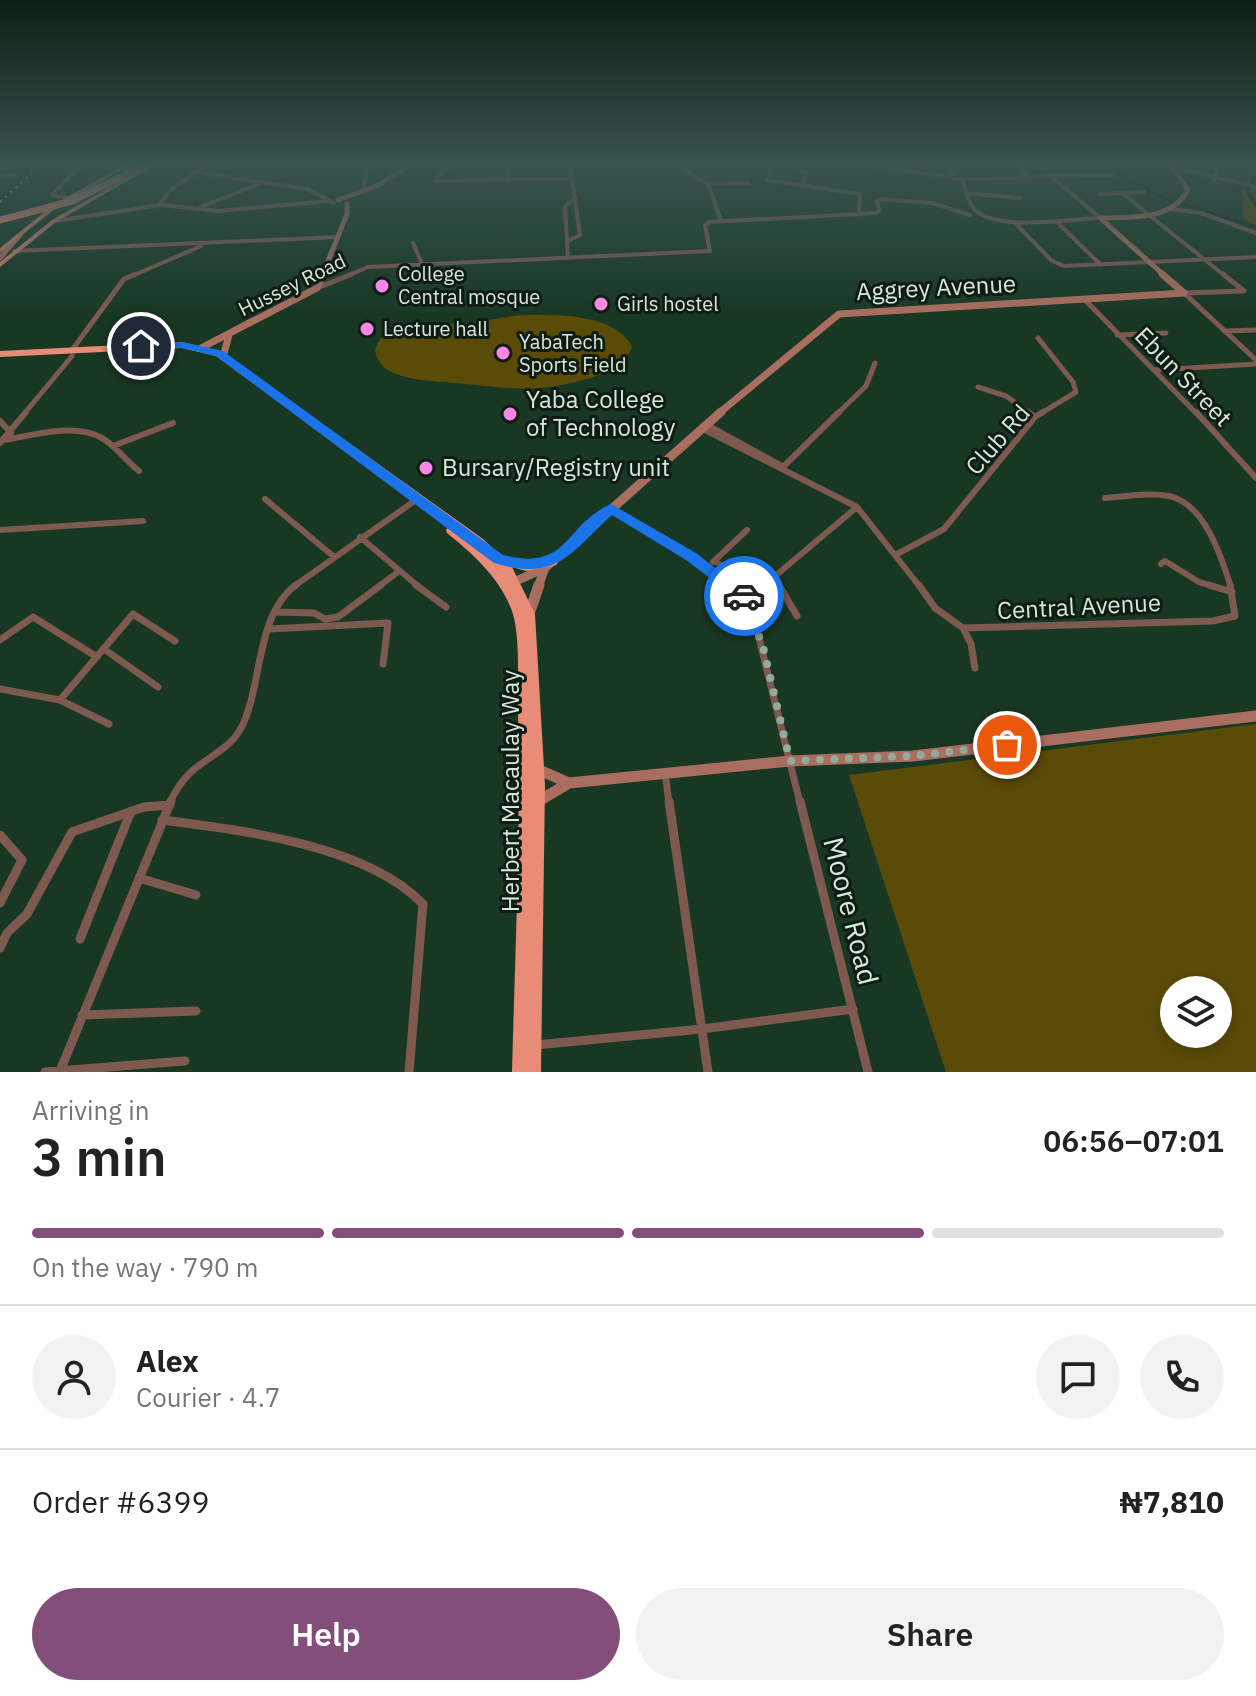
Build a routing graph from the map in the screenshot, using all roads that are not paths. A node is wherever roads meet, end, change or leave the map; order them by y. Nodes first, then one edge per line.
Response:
1 (45, 214) edge
2 (66, 214) edge
3 (102, 214) edge
4 (347, 214) edge
5 (565, 214) edge
6 (578, 214) edge
7 (719, 214) edge
8 (828, 214) edge
9 (967, 214) edge
10 (982, 214) edge
11 (1095, 214) edge
12 (1204, 214) edge
13 (970, 215) dead end
14 (1152, 215) joint
15 (579, 218) junction
16 (1100, 218) junction
17 (565, 219) junction
18 (54, 221) junction
19 (721, 221) junction
20 (1015, 223) junction
21 (1058, 223) dead end
22 (1256, 233) edge
23 (20, 235) junction
24 (338, 237) junction
25 (568, 241) junction
26 (413, 243) dead end
27 (206, 244) junction
28 (0, 251) edge
29 (14, 251) junction
30 (1256, 257) edge
31 (0, 258) edge
32 (568, 258) junction
33 (1206, 260) junction
34 (1151, 262) junction
35 (422, 264) junction
36 (0, 265) edge
37 (1101, 265) junction
38 (317, 288) junction
39 (1184, 293) junction
40 (1085, 300) junction
41 (1256, 330) edge
42 (1224, 331) junction
43 (1166, 333) dead end
44 (229, 335) junction
45 (1117, 335) junction
46 (1038, 338) dead end
47 (201, 348) junction
48 (72, 353) junction
49 (0, 357) edge
50 (223, 357) junction
51 (1256, 362) edge
52 (875, 363) dead end
53 (1155, 370) junction
54 (978, 387) dead end
55 (1035, 417) junction
56 (0, 421) edge
57 (173, 423) dead end
58 (705, 427) junction
59 (11, 433) junction
60 (2, 441) edge
61 (113, 446) junction
62 (782, 468) junction
63 (139, 471) dead end
64 (1256, 478) edge
65 (1105, 498) dead end
66 (265, 499) dead end
67 (413, 502) junction
68 (857, 507) junction
69 (611, 508) junction
70 (143, 521) dead end
71 (0, 530) edge
72 (747, 530) dead end
73 (360, 537) junction
74 (897, 554) junction
75 (333, 556) junction
76 (499, 559) junction
77 (714, 561) junction
78 (1161, 564) dead end
79 (548, 565) junction
80 (708, 568) junction
81 (398, 572) junction
82 (774, 577) junction
83 (516, 581) junction
84 (1232, 592) junction
85 (446, 607) dead end
86 (275, 612) junction
87 (529, 614) junction
88 (797, 616) dead end
89 (963, 628) junction
90 (269, 629) junction
91 (0, 640) edge
92 (175, 641) dead end
93 (104, 649) junction
94 (97, 657) junction
95 (383, 664) dead end
96 (975, 668) dead end
97 (158, 687) dead end
98 (0, 689) edge
99 (60, 700) junction
100 (1256, 716) edge
101 (109, 724) dead end
102 (790, 761) junction
103 (537, 769) junction
104 (665, 772) junction
105 (569, 783) junction
106 (537, 802) junction
107 (170, 805) junction
108 (131, 811) junction
109 (162, 820) junction
110 (0, 835) edge
111 (139, 878) junction
112 (196, 895) dead end
113 (0, 903) edge
114 (80, 939) dead end
115 (0, 948) edge
116 (853, 1009) junction
117 (196, 1011) dead end
118 (82, 1015) junction
119 (702, 1029) junction
120 (532, 1045) junction
121 (185, 1061) dead end
122 (60, 1071) edge
123 (45, 1072) edge
124 (409, 1072) edge
125 (521, 1072) edge
126 (532, 1072) edge
127 (708, 1072) edge
128 (868, 1072) edge

1 - 23 main road
2 - 18 main road
3 - 18 street
4 - 24 street
5 - 17 street
6 - 15 street
7 - 19 street
8 - 19 street
9 - 13 street
10 - 20 street
11 - 16 street
12 - 22 street
14 - 16 street
14 - 33 street
15 - 17 street
15 - 25 street
16 - 20 street
16 - 34 street
17 - 25 street
18 - 29 main road
19 - 32 street, Hussey Road
20 - 37 street
21 - 37 street
23 - 28 main road
23 - 31 street
24 - 27 street
24 - 38 street
25 - 32 street
26 - 35 street
27 - 29 street
27 - 48 street
29 - 36 main road
30 - 33 street
32 - 35 street, Hussey Road
33 - 34 street
33 - 39 street
34 - 37 street
34 - 39 street
35 - 38 street, Hussey Road
38 - 44 street, Hussey Road
39 - 40 street, Aggrey Avenue
39 - 42 street
40 - 45 street, Ebun Street
40 - 58 street, Aggrey Avenue
41 - 42 street
42 - 51 street
43 - 45 street
44 - 47 street, Hussey Road
44 - 50 street
45 - 53 street, Ebun Street
46 - 55 street, Club Rd
47 - 48 highway, Herbert Macaulay Way
47 - 50 highway, Herbert Macaulay Way
48 - 49 highway, Herbert Macaulay Way
48 - 59 street
48 - 67 highway, Herbert Macaulay Way
50 - 76 highway, Herbert Macaulay Way
51 - 53 street
52 - 62 street
53 - 64 street, Ebun Street
54 - 55 street
55 - 74 street, Club Rd
56 - 59 street
57 - 61 street
58 - 62 street, Central Avenue
58 - 69 street, Aggrey Avenue
59 - 60 street
60 - 61 street
61 - 63 street
62 - 68 street, Central Avenue
65 - 84 street
66 - 75 street
67 - 73 street
67 - 125 highway, Herbert Macaulay Way
68 - 74 street, Central Avenue
68 - 82 street
69 - 79 street, Aggrey Avenue
69 - 80 street, Moore Road
70 - 71 street
72 - 77 street
73 - 75 street
73 - 81 street
74 - 89 street, Central Avenue
75 - 86 street
76 - 79 highway
76 - 83 highway, Herbert Macaulay Way
77 - 80 street
77 - 82 street
78 - 84 street
79 - 83 street
79 - 87 street
80 - 102 street, Moore Road
81 - 85 street
81 - 86 street
82 - 88 street
83 - 87 highway, Herbert Macaulay Way
84 - 89 street, Central Avenue
86 - 90 street
87 - 103 highway, Herbert Macaulay Way
89 - 96 street
90 - 95 street
90 - 107 street
91 - 94 street
92 - 93 street
93 - 94 street
93 - 97 street
94 - 99 street
98 - 99 street
99 - 101 street
100 - 102 street
102 - 104 street
102 - 116 street, Moore Road
103 - 105 street
103 - 106 highway, Herbert Macaulay Way
104 - 105 street
104 - 119 street
105 - 106 street
106 - 120 highway, Herbert Macaulay Way
107 - 108 street
107 - 109 street
108 - 114 street
108 - 115 street
109 - 111 street
109 - 124 street
110 - 113 street
111 - 112 street
111 - 118 street
116 - 119 street
116 - 128 street, Moore Road
117 - 118 street
118 - 122 street
119 - 120 street
119 - 127 street
120 - 126 highway, Herbert Macaulay Way
121 - 122 street
122 - 123 street

